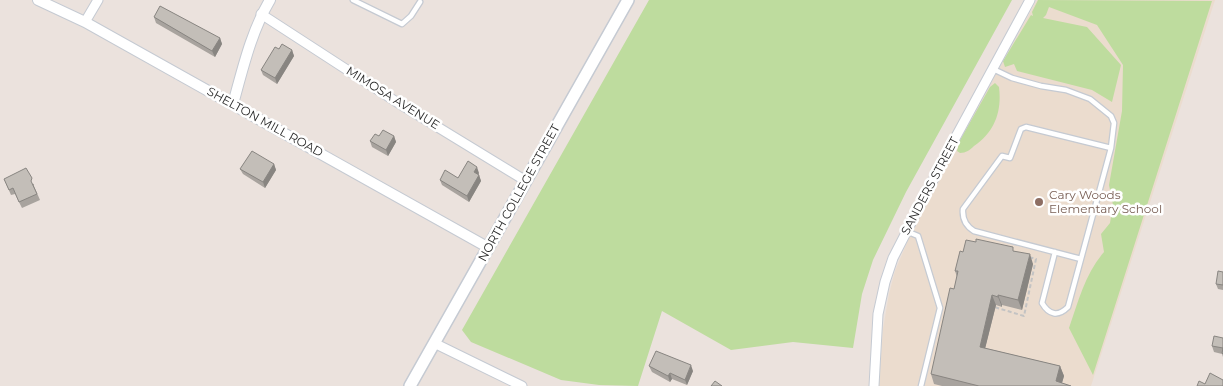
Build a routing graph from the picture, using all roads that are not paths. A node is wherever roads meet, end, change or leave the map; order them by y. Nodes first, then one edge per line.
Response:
1 (38, 0) edge
2 (98, 0) edge
3 (270, 0) edge
4 (354, 0) edge
5 (628, 0) edge
6 (1030, 0) edge
7 (420, 2) dead end
8 (261, 14) junction
9 (85, 22) junction
10 (993, 69) junction
11 (233, 104) junction
12 (1111, 148) junction
13 (526, 180) junction
14 (906, 231) junction
15 (489, 248) junction
16 (1055, 252) junction
17 (1081, 259) junction
18 (434, 343) junction
19 (410, 386) edge
20 (522, 386) edge
21 (874, 386) edge
22 (921, 386) edge

1 - 9 street, SHELTON MILL ROAD
2 - 9 street
3 - 8 street
4 - 7 lane
5 - 13 main road, NORTH COLLEGE STREET
6 - 10 street, SANDERS STREET
8 - 11 street
8 - 13 street, MIMOSA AVENUE
9 - 11 street, SHELTON MILL ROAD
10 - 12 lane
10 - 14 street, SANDERS STREET
11 - 15 street, SHELTON MILL ROAD
12 - 16 lane
12 - 17 lane
13 - 15 main road, NORTH COLLEGE STREET
14 - 21 street, SANDERS STREET
14 - 22 lane
15 - 18 main road, NORTH COLLEGE STREET
16 - 17 lane
16 - 17 lane
18 - 19 main road, NORTH COLLEGE STREET
18 - 20 street

